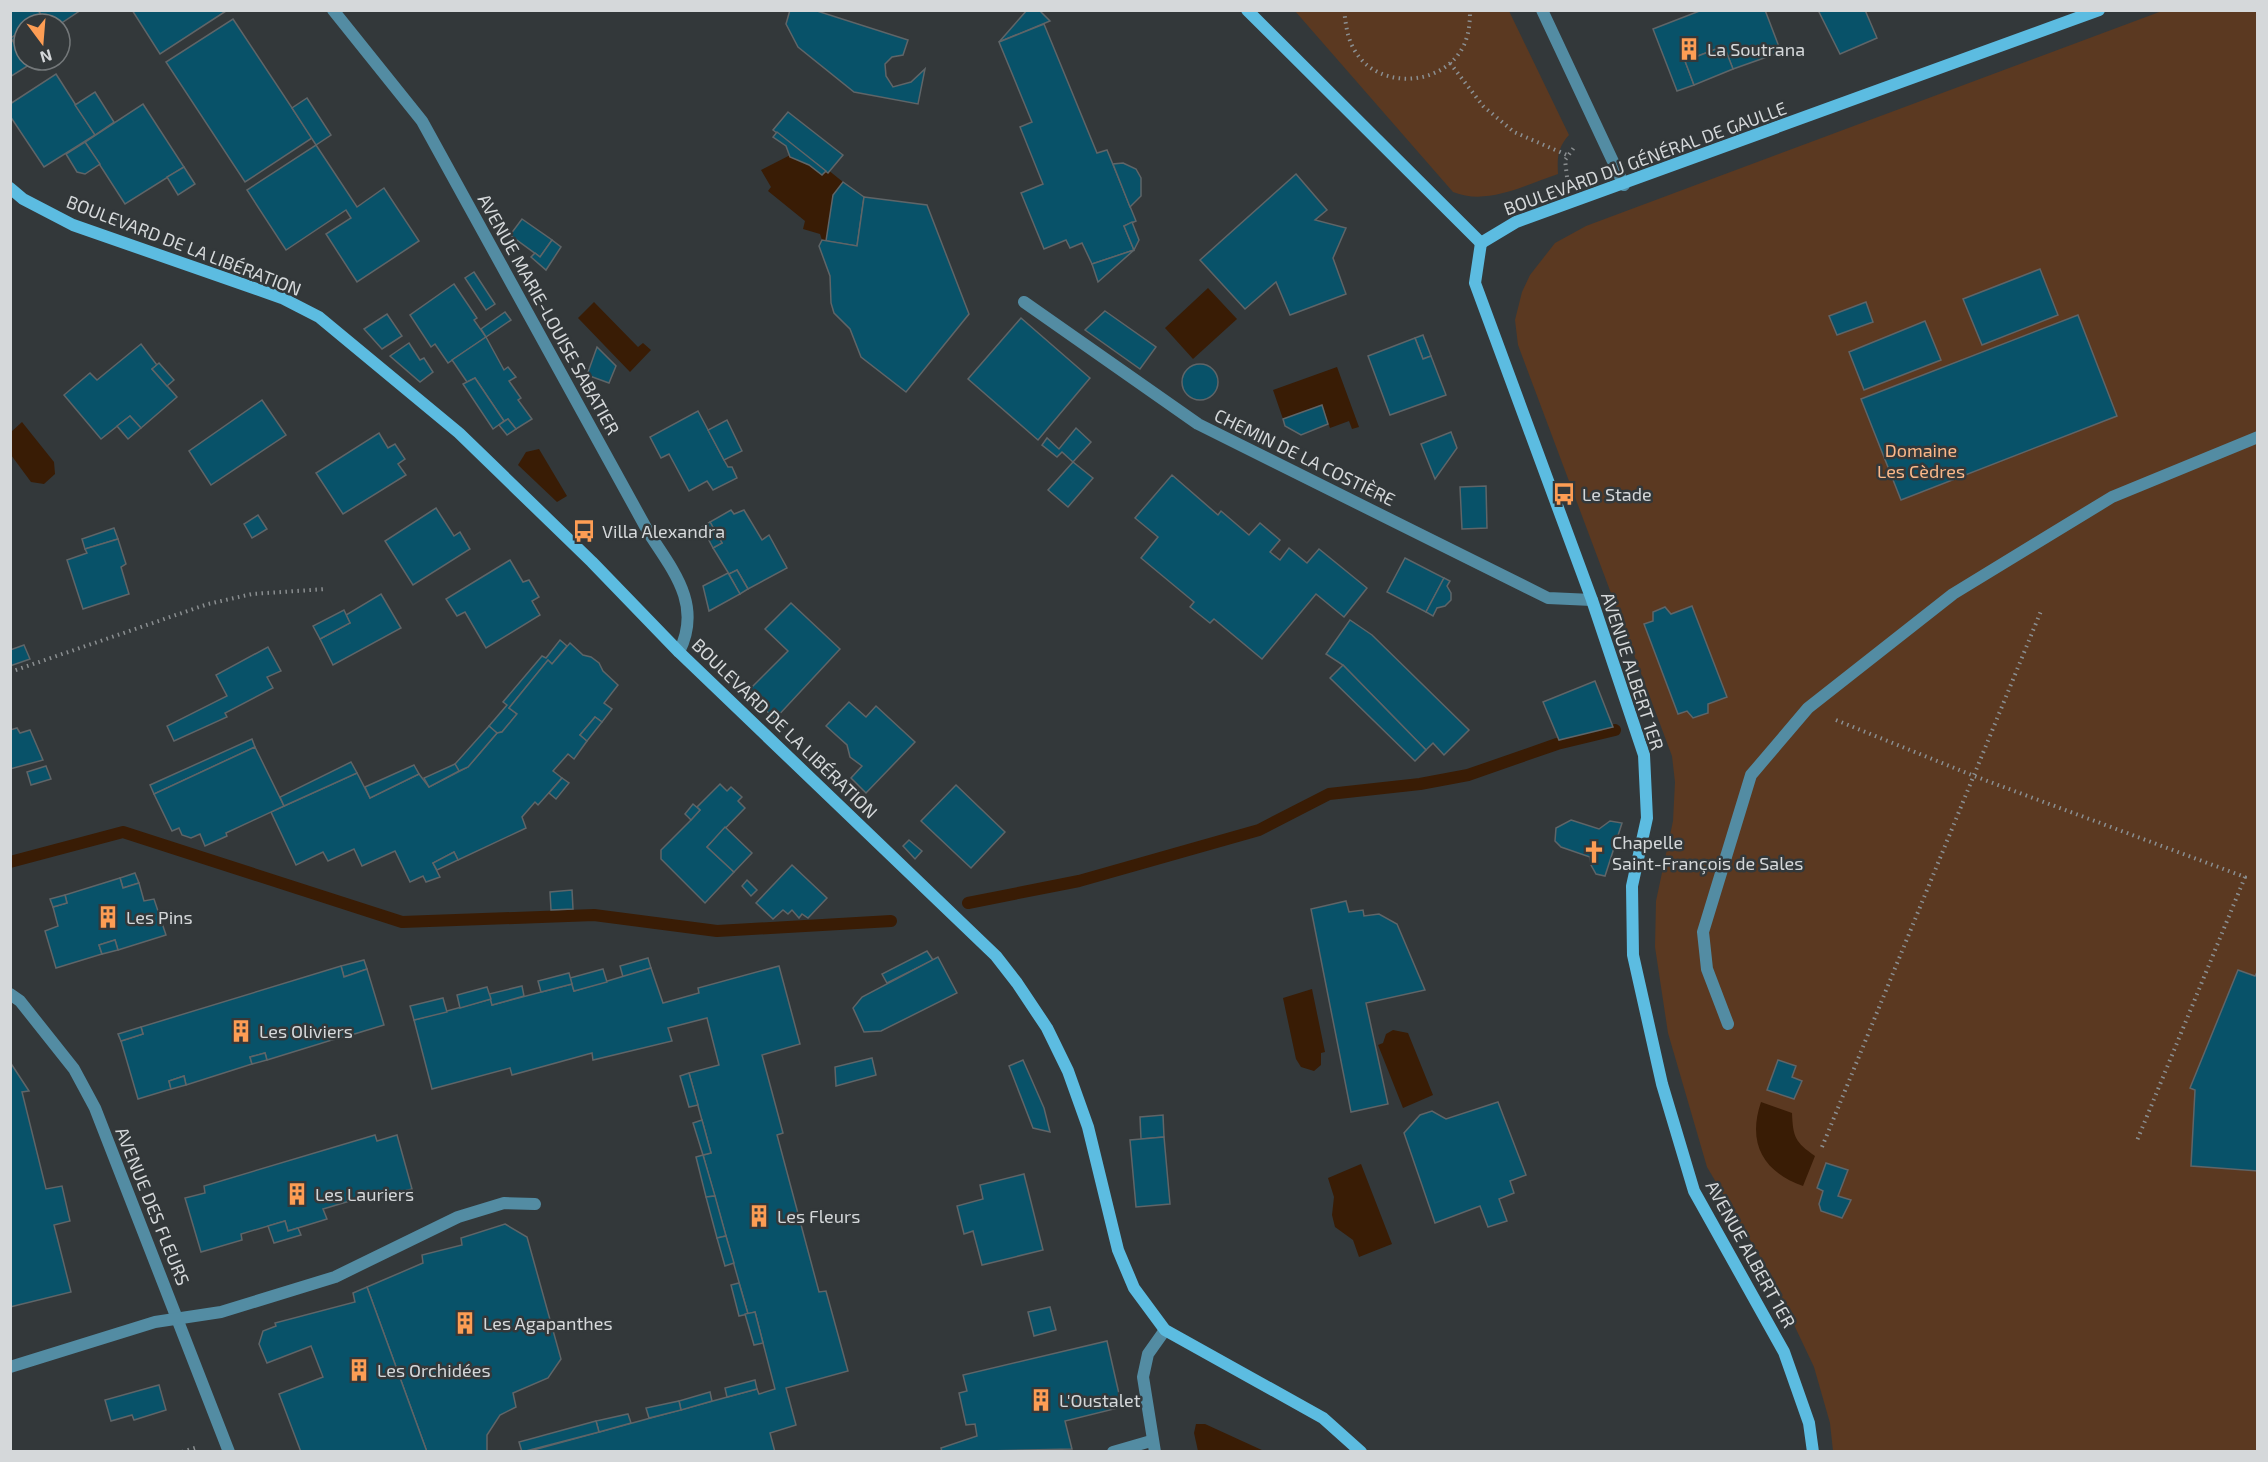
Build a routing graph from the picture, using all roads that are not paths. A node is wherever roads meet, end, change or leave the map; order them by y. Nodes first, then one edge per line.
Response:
1 (333, 10) edge
2 (1247, 10) edge
3 (1542, 10) edge
4 (2099, 10) edge
5 (1623, 185) junction
6 (10, 188) edge
7 (1481, 243) junction
8 (1024, 302) dead end
9 (2258, 437) edge
10 (1592, 600) junction
11 (679, 652) junction
12 (10, 994) edge
13 (1728, 1024) dead end
14 (535, 1204) dead end
15 (179, 1320) junction
16 (1165, 1330) junction
17 (10, 1367) edge
18 (1153, 1446) edge
19 (229, 1452) edge
20 (1113, 1452) edge
21 (1361, 1452) edge
22 (1813, 1452) edge

1 - 11 street, AVENUE MARIE-LOUISE SABATIER
2 - 7 street
3 - 5 street
4 - 5 street, BOULEVARD DU GÉNÉRAL DE GAULLE
5 - 7 street, BOULEVARD DU GÉNÉRAL DE GAULLE
6 - 11 street, BOULEVARD DE LA LIBÉRATION
7 - 10 street, AVENUE ALBERT 1ER
8 - 10 street, CHEMIN DE LA COSTIÈRE
9 - 13 street
10 - 22 street, AVENUE ALBERT 1ER
11 - 16 street, BOULEVARD DE LA LIBÉRATION
12 - 15 street, AVENUE DES FLEURS
14 - 15 street
15 - 17 street
15 - 19 street, AVENUE DES FLEURS
16 - 18 street
16 - 21 street, BOULEVARD DE LA LIBÉRATION
18 - 20 street

